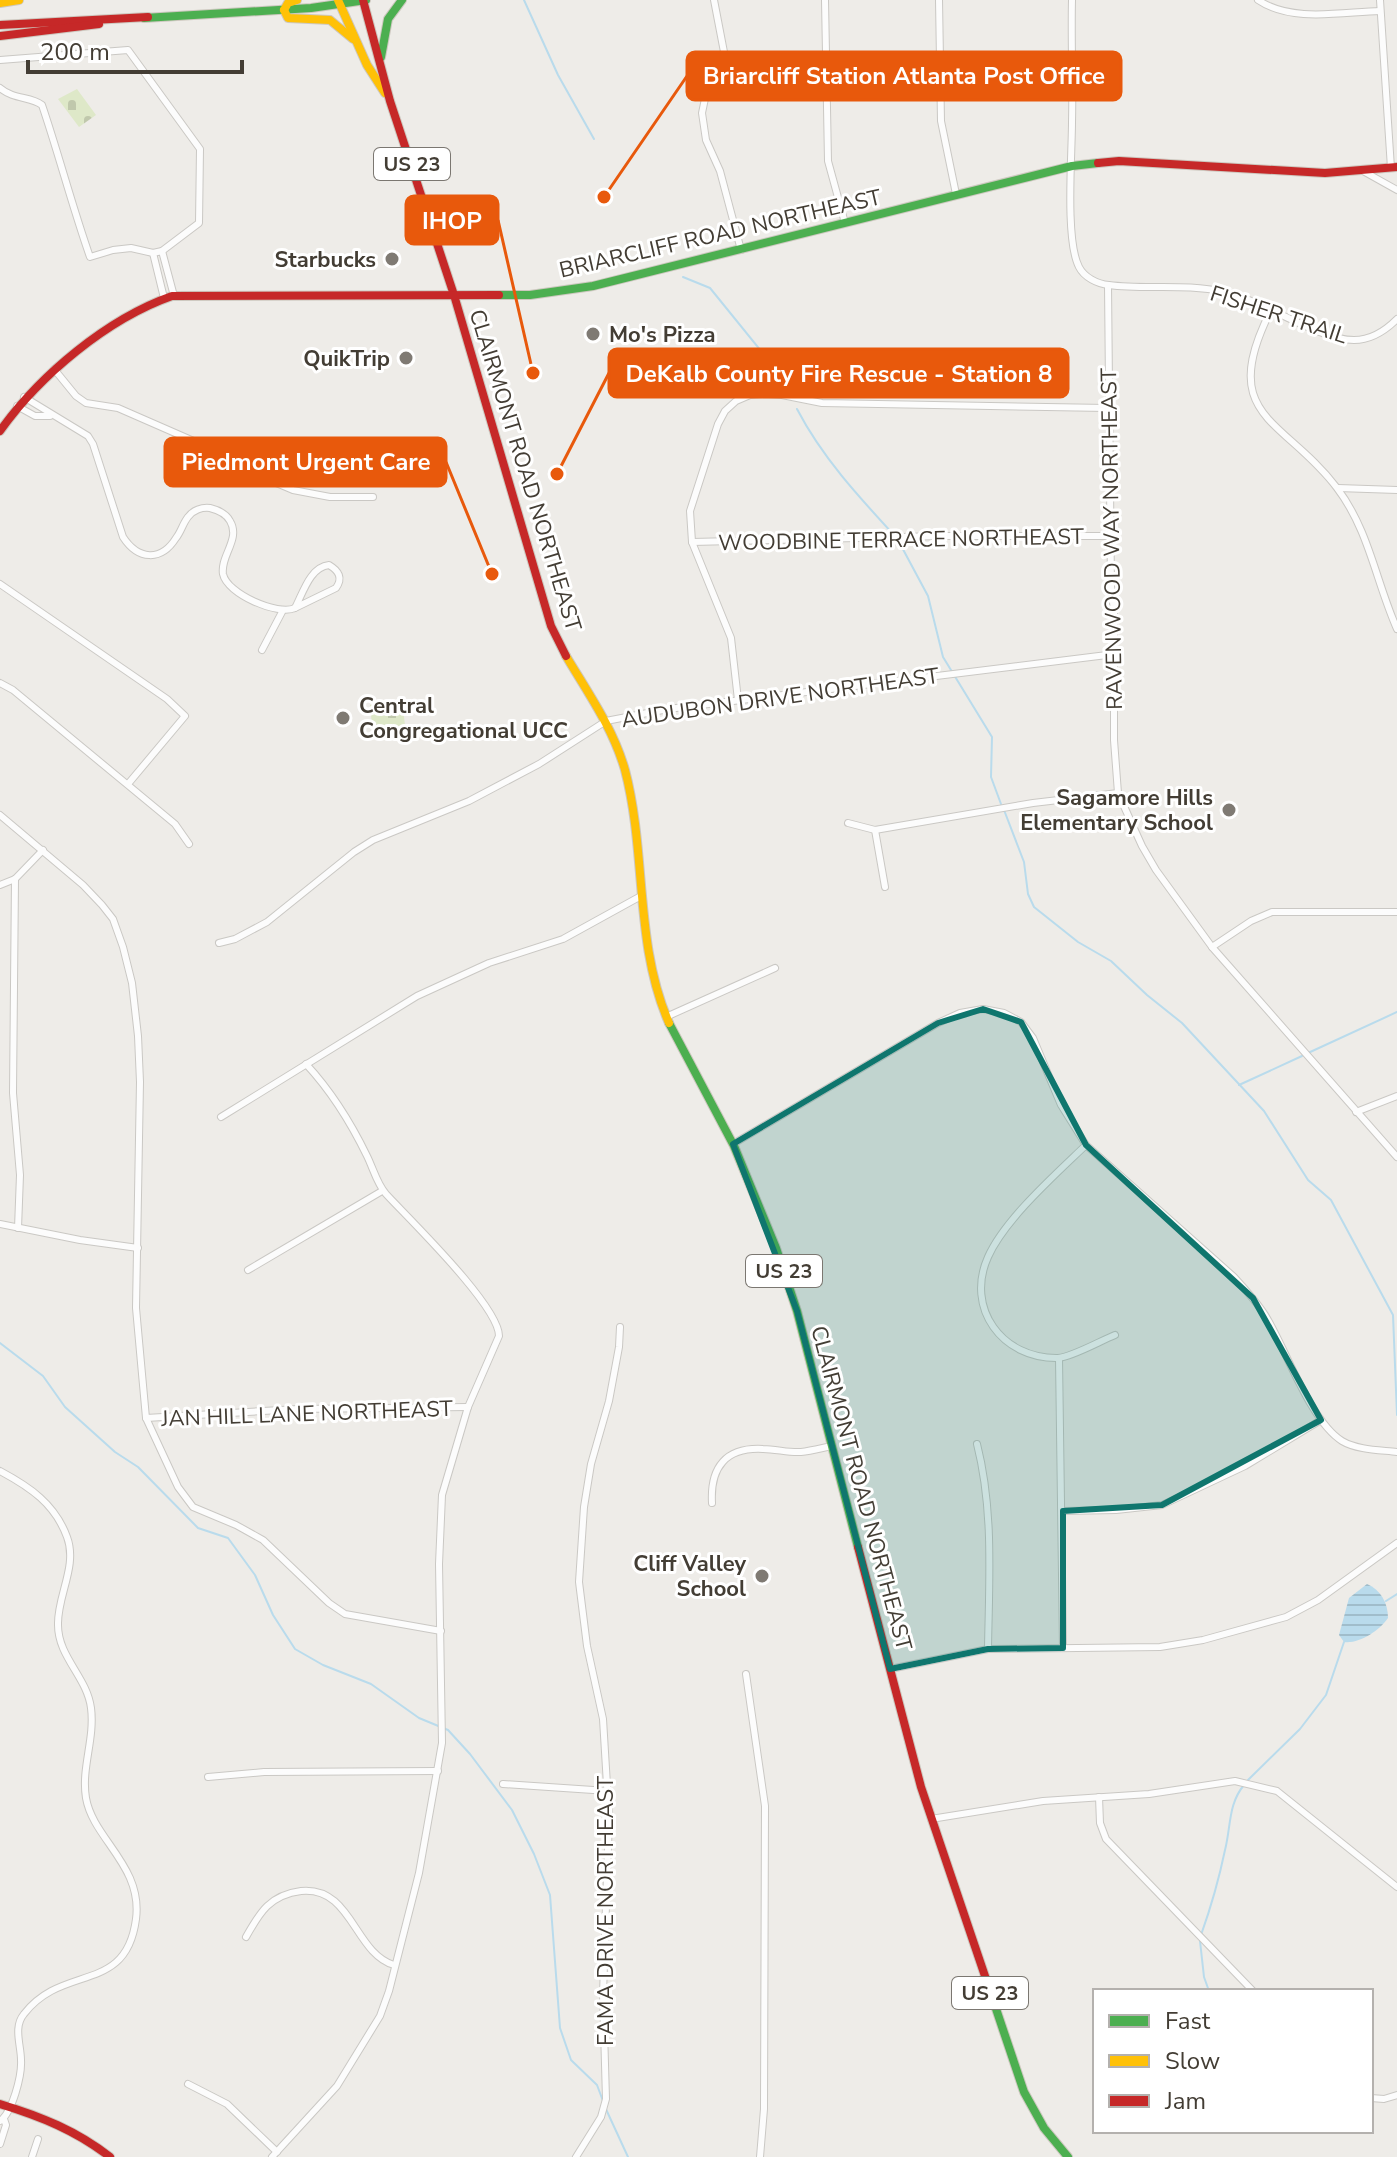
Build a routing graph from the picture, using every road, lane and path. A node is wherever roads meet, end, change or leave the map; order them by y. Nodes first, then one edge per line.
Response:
1 (19, 0) edge
2 (297, 0) edge
3 (364, 0) edge
4 (402, 0) edge
5 (714, 0) edge
6 (825, 0) edge
7 (939, 0) edge
8 (1072, 0) edge
9 (1258, 0) edge
10 (1380, 0) edge
11 (0, 3) edge
12 (339, 3) edge
13 (284, 10) junction
14 (1380, 11) junction
15 (148, 17) junction
16 (0, 25) edge
17 (0, 36) edge
18 (356, 41) junction
19 (0, 60) edge
20 (381, 60) junction
21 (0, 88) edge
22 (390, 101) junction
23 (1072, 166) junction
24 (1394, 167) edge
25 (1363, 171) junction
26 (1397, 190) edge
27 (956, 194) junction
28 (845, 223) junction
29 (741, 250) junction
30 (162, 251) junction
31 (153, 253) junction
32 (167, 267) junction
33 (157, 269) junction
34 (1108, 285) junction
35 (454, 295) junction
36 (174, 296) junction
37 (164, 298) junction
38 (1271, 310) junction
39 (1397, 319) edge
40 (54, 369) junction
41 (24, 397) junction
42 (17, 406) junction
43 (1107, 408) junction
44 (52, 416) junction
45 (0, 431) edge
46 (1338, 488) junction
47 (1397, 490) edge
48 (373, 497) dead end
49 (1110, 536) junction
50 (692, 542) junction
51 (0, 584) edge
52 (295, 608) junction
53 (282, 612) junction
54 (1397, 629) edge
55 (262, 650) dead end
56 (1115, 654) junction
57 (0, 683) edge
58 (738, 700) junction
59 (606, 721) junction
60 (128, 784) junction
61 (1118, 793) junction
62 (0, 815) edge
63 (848, 823) dead end
64 (875, 830) junction
65 (189, 844) dead end
66 (43, 850) junction
67 (15, 879) junction
68 (0, 885) edge
69 (885, 887) dead end
70 (641, 896) junction
71 (1397, 912) edge
72 (219, 943) dead end
73 (1212, 947) junction
74 (775, 968) dead end
75 (666, 1017) junction
76 (306, 1064) junction
77 (1397, 1096) edge
78 (1356, 1112) junction
79 (221, 1117) dead end
80 (733, 1144) junction
81 (1086, 1145) junction
82 (1397, 1157) edge
83 (382, 1191) junction
84 (0, 1224) edge
85 (18, 1228) junction
86 (138, 1248) junction
87 (248, 1270) dead end
88 (620, 1327) dead end
89 (1115, 1335) dead end
90 (1059, 1358) junction
91 (468, 1407) junction
92 (146, 1418) junction
93 (1321, 1420) junction
94 (977, 1444) dead end
95 (832, 1446) junction
96 (1397, 1452) edge
97 (0, 1471) edge
98 (712, 1503) dead end
99 (1063, 1511) junction
100 (1397, 1543) edge
101 (441, 1631) junction
102 (1063, 1648) junction
103 (988, 1649) junction
104 (890, 1669) junction
105 (746, 1674) dead end
106 (438, 1771) junction
107 (208, 1777) dead end
108 (503, 1784) dead end
109 (608, 1791) junction
110 (1099, 1797) junction
111 (931, 1819) junction
112 (1397, 1887) edge
113 (246, 1937) dead end
114 (394, 1965) junction
115 (1251, 1989) edge
116 (188, 2084) dead end
117 (1397, 2095) edge
118 (1373, 2098) edge
119 (0, 2104) edge
120 (11, 2108) junction
121 (2, 2120) edge
122 (38, 2139) dead end
123 (0, 2144) edge
124 (275, 2154) edge
125 (32, 2157) edge
126 (110, 2157) edge
127 (576, 2157) edge
128 (760, 2157) edge
129 (1068, 2157) edge

1 - 11 main road
2 - 13 main road
3 - 12 main road
3 - 20 main road, CLAIRMONT ROAD NORTHEAST / US 23
4 - 20 main road
5 - 29 street
6 - 28 street
7 - 27 street
8 - 23 street
9 - 14 street
10 - 14 street
12 - 13 main road
12 - 18 main road, CLAIRMONT ROAD NORTHEAST / US 23
13 - 15 main road
13 - 18 main road
14 - 24 street
15 - 16 main road
15 - 17 main road
18 - 22 main road, CLAIRMONT ROAD NORTHEAST / US 23
19 - 30 street
20 - 22 main road, CLAIRMONT ROAD NORTHEAST / US 23
21 - 31 street
22 - 35 main road, CLAIRMONT ROAD NORTHEAST / US 23
23 - 25 main road, BRIARCLIFF ROAD NORTHEAST
23 - 27 main road, BRIARCLIFF ROAD NORTHEAST
23 - 34 street
24 - 25 main road, BRIARCLIFF ROAD NORTHEAST
25 - 26 street
27 - 28 main road, BRIARCLIFF ROAD NORTHEAST
28 - 29 main road, BRIARCLIFF ROAD NORTHEAST
29 - 35 main road, BRIARCLIFF ROAD NORTHEAST
30 - 31 street
30 - 32 street
31 - 33 street
32 - 33 street
32 - 36 street
33 - 37 street
34 - 38 street, FISHER TRAIL
34 - 43 street, RAVENWOOD WAY NORTHEAST
35 - 36 main road, BRIARCLIFF ROAD NORTHEAST
35 - 59 main road, CLAIRMONT ROAD NORTHEAST / US 23
36 - 37 main road, BRIARCLIFF ROAD NORTHEAST
37 - 40 main road, BRIARCLIFF ROAD NORTHEAST
38 - 39 street, FISHER TRAIL
38 - 46 street
40 - 41 main road, BRIARCLIFF ROAD NORTHEAST
40 - 48 street
41 - 42 main road, BRIARCLIFF ROAD NORTHEAST
41 - 44 street
42 - 44 street
42 - 45 main road, BRIARCLIFF ROAD NORTHEAST
43 - 49 street, RAVENWOOD WAY NORTHEAST
43 - 50 street
44 - 53 street
46 - 47 street
46 - 54 street
49 - 50 street, WOODBINE TERRACE NORTHEAST
49 - 56 street, RAVENWOOD WAY NORTHEAST
50 - 58 street
51 - 60 street
52 - 52 street
52 - 53 street
53 - 55 street
56 - 58 street, AUDUBON DRIVE NORTHEAST
56 - 61 street, RAVENWOOD WAY NORTHEAST
57 - 60 street
58 - 59 street, AUDUBON DRIVE NORTHEAST
59 - 70 main road, CLAIRMONT ROAD NORTHEAST / US 23
59 - 72 street, AUDUBON DRIVE NORTHEAST
60 - 65 street
61 - 64 street
61 - 73 street
62 - 66 street
63 - 64 street
64 - 69 street
66 - 67 street
66 - 86 street
67 - 68 street
67 - 85 street
70 - 75 main road, CLAIRMONT ROAD NORTHEAST / US 23
70 - 76 street
71 - 73 street
73 - 78 street
74 - 75 street
75 - 80 main road, CLAIRMONT ROAD NORTHEAST / US 23
76 - 79 street
76 - 83 street
77 - 78 street
78 - 82 street
80 - 81 street
80 - 95 main road, CLAIRMONT ROAD NORTHEAST / US 23
81 - 90 street
81 - 93 street
83 - 87 street
83 - 91 street
84 - 85 street
85 - 86 street
86 - 92 street
88 - 109 street, FAMA DRIVE NORTHEAST
89 - 90 street
90 - 99 street
91 - 92 street, JAN HILL LANE NORTHEAST
91 - 101 street
92 - 101 street
93 - 96 street
93 - 99 street
94 - 103 street
95 - 98 street
95 - 104 main road, CLAIRMONT ROAD NORTHEAST / US 23
97 - 120 street
99 - 102 street
100 - 102 street
101 - 106 street
102 - 103 street
103 - 104 street
104 - 111 main road, CLAIRMONT ROAD NORTHEAST / US 23
105 - 128 street
106 - 107 street
106 - 114 street
108 - 109 street
109 - 127 street, FAMA DRIVE NORTHEAST
110 - 111 street
110 - 112 street
110 - 115 street
111 - 129 main road, CLAIRMONT ROAD NORTHEAST / US 23
113 - 114 street
114 - 124 street
116 - 124 street
117 - 118 street
119 - 120 main road
120 - 121 street
120 - 126 main road
121 - 123 street
122 - 125 street

